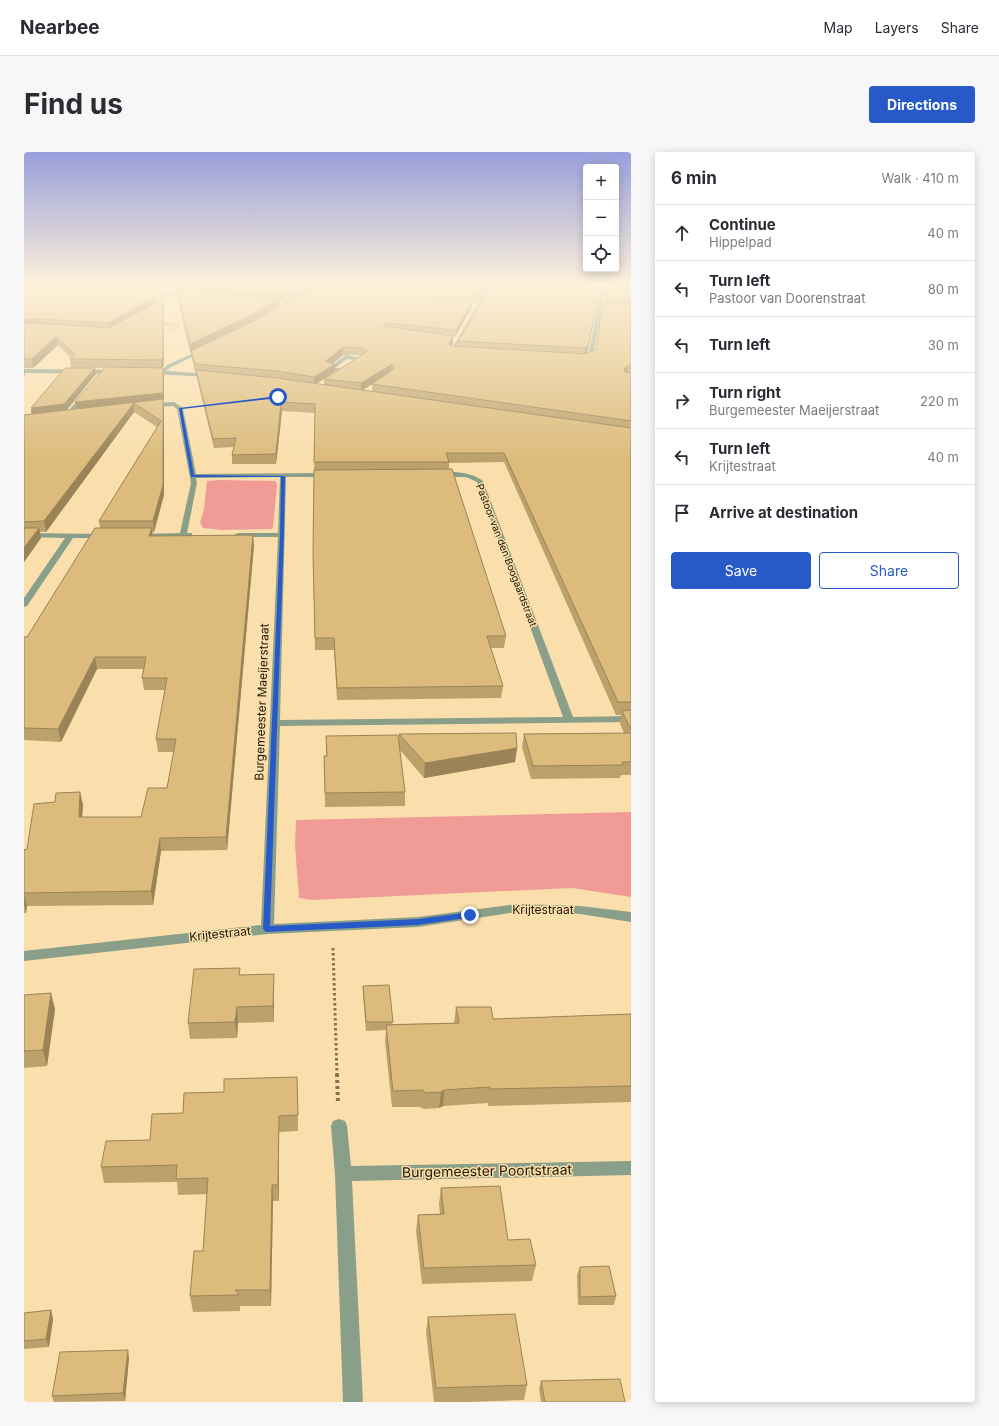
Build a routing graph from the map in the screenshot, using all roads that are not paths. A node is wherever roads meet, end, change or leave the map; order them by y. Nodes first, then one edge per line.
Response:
1 (457, 342) edge
2 (593, 342) edge
3 (210, 346) edge
4 (468, 352) edge
5 (576, 360) edge
6 (346, 370) junction
7 (24, 371) edge
8 (103, 372) junction
9 (118, 372) edge
10 (140, 372) edge
11 (162, 372) junction
12 (220, 376) edge
13 (334, 378) edge
14 (96, 381) edge
15 (87, 391) edge
16 (145, 406) edge
17 (76, 414) edge
18 (68, 415) junction
19 (61, 416) edge
20 (338, 475) edge
21 (433, 475) edge
22 (192, 476) junction
23 (283, 476) junction
24 (24, 535) edge
25 (183, 535) junction
26 (198, 535) edge
27 (228, 535) edge
28 (282, 535) junction
29 (70, 536) junction
30 (115, 536) edge
31 (130, 536) edge
32 (24, 604) edge
33 (631, 719) edge
34 (569, 720) junction
35 (274, 723) junction
36 (631, 918) edge
37 (266, 929) junction
38 (24, 956) edge
39 (339, 1126) road end
40 (631, 1168) edge
41 (343, 1174) junction
42 (353, 1402) edge

1 - 4 street
2 - 5 street
3 - 11 street
6 - 6 street
6 - 13 street
7 - 8 street
8 - 9 street
8 - 14 street
10 - 11 street
11 - 12 street
15 - 18 street
16 - 22 street
17 - 18 street
18 - 19 street
20 - 23 street
21 - 34 street, Pastoor van den Boogaardstraat
22 - 23 street
22 - 25 street
23 - 28 street, Burgemeester Maeijerstraat
24 - 29 street
25 - 26 street
25 - 31 street
27 - 28 street
28 - 35 street, Burgemeester Maeijerstraat
29 - 30 street
29 - 32 street
33 - 34 street
34 - 35 street
35 - 37 street, Burgemeester Maeijerstraat
36 - 37 street, Krijtestraat
37 - 38 street, Krijtestraat
39 - 41 street
40 - 41 street, Burgemeester Poortstraat
41 - 42 street

